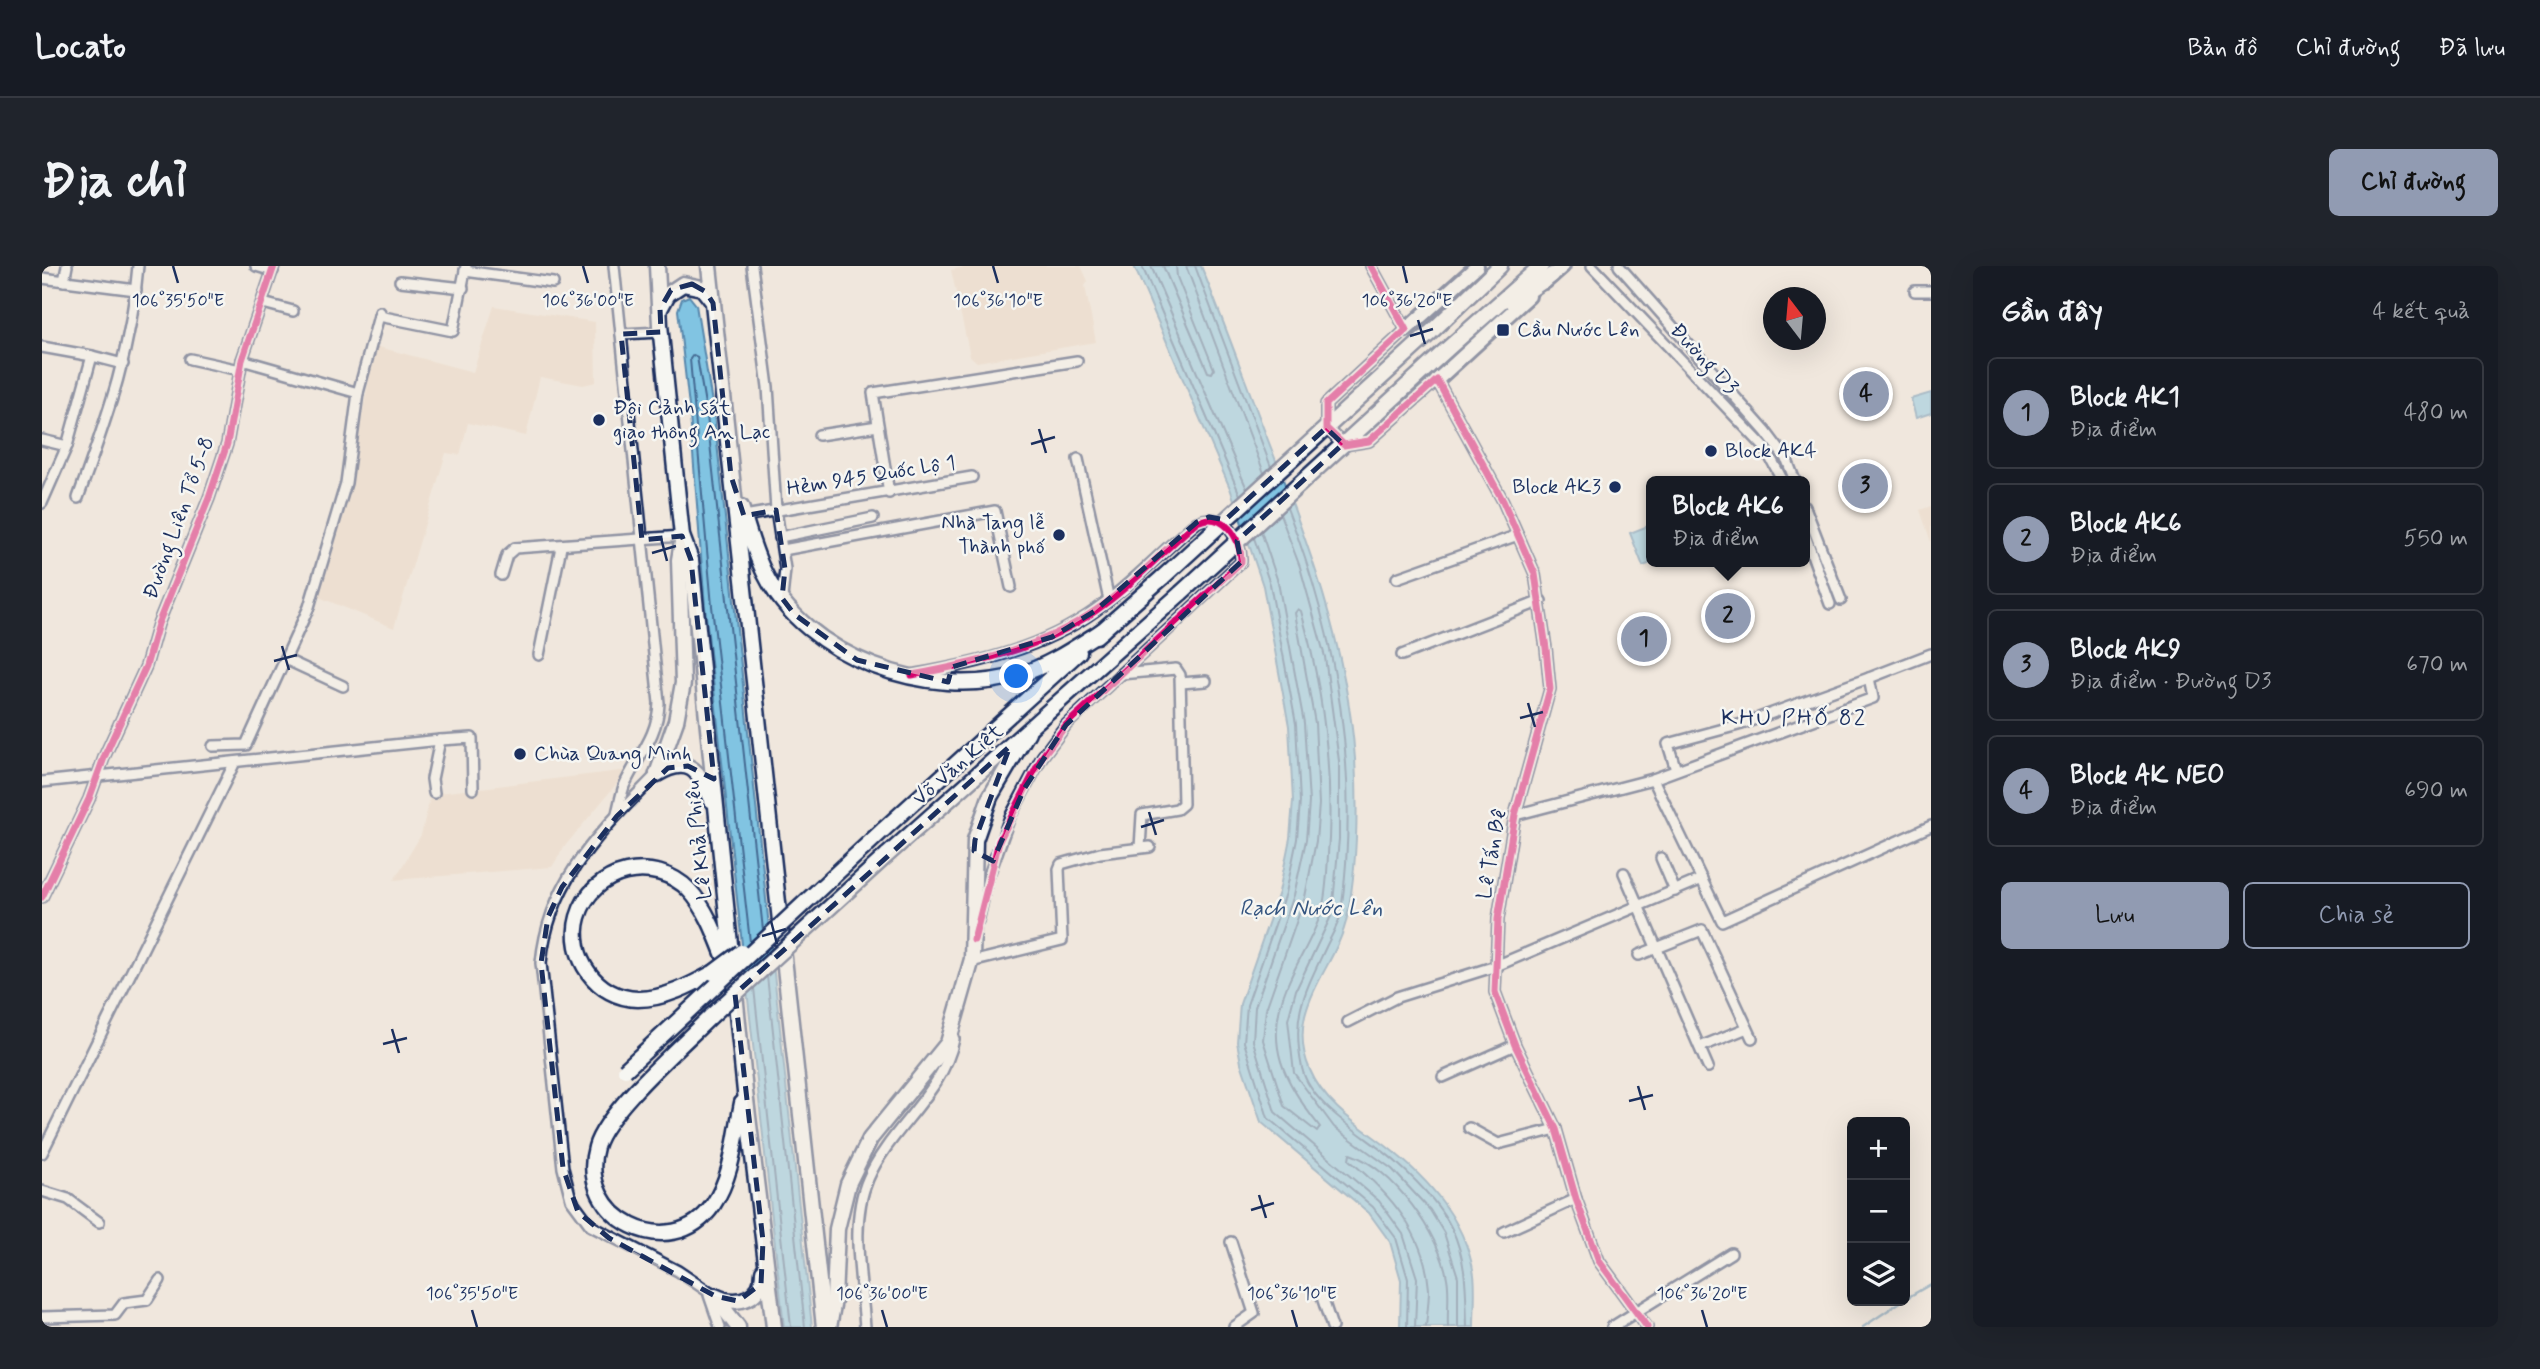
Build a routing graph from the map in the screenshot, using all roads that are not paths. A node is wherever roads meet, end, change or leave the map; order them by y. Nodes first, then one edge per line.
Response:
1 (67, 266) edge
2 (138, 266) edge
3 (256, 266) edge
4 (614, 266) edge
5 (657, 266) edge
6 (709, 266) edge
7 (752, 266) edge
8 (1371, 266) edge
9 (1477, 266) edge
10 (1500, 266) edge
11 (1592, 266) edge
12 (1619, 266) edge
13 (273, 268) edge
14 (466, 269) edge
15 (1552, 269) edge
16 (42, 278) edge
17 (64, 281) junction
18 (400, 281) dead end
19 (553, 283) dead end
20 (463, 288) junction
21 (136, 290) junction
22 (1915, 291) dead end
23 (1931, 291) edge
24 (263, 303) junction
25 (713, 303) junction
26 (660, 310) junction
27 (293, 312) dead end
28 (1406, 330) junction
29 (661, 332) junction
30 (621, 334) junction
31 (42, 347) edge
32 (92, 356) junction
33 (190, 359) dead end
34 (1077, 361) dead end
35 (123, 364) junction
36 (241, 365) junction
37 (1437, 380) junction
38 (358, 393) junction
39 (878, 426) junction
40 (1326, 428) junction
41 (819, 435) dead end
42 (42, 440) edge
43 (67, 446) junction
44 (1078, 459) dead end
45 (1780, 476) edge
46 (1793, 476) edge
47 (731, 477) junction
48 (972, 477) dead end
49 (889, 493) junction
50 (78, 498) dead end
51 (42, 503) edge
52 (776, 510) junction
53 (744, 516) junction
54 (873, 518) dead end
55 (1810, 520) edge
56 (1518, 535) junction
57 (682, 536) junction
58 (780, 537) junction
59 (642, 540) junction
60 (561, 547) junction
61 (1810, 548) edge
62 (783, 550) junction
63 (501, 575) dead end
64 (1397, 578) dead end
65 (1011, 587) dead end
66 (782, 598) junction
67 (1110, 600) junction
68 (1841, 600) dead end
69 (1541, 601) junction
70 (1830, 604) dead end
71 (1103, 630) junction
72 (539, 654) dead end
73 (1931, 654) edge
74 (1402, 655) dead end
75 (287, 660) junction
76 (954, 674) junction
77 (1121, 674) junction
78 (1869, 678) junction
79 (1206, 681) dead end
80 (1181, 683) junction
81 (343, 686) dead end
82 (1028, 732) junction
83 (440, 740) junction
84 (213, 746) dead end
85 (246, 746) junction
86 (238, 762) junction
87 (1676, 770) junction
88 (657, 774) junction
89 (97, 775) junction
90 (1653, 779) junction
91 (42, 782) edge
92 (472, 789) dead end
93 (434, 793) dead end
94 (1515, 815) junction
95 (617, 816) junction
96 (718, 816) junction
97 (1931, 826) edge
98 (883, 830) junction
99 (1150, 847) dead end
100 (1140, 848) junction
101 (974, 851) junction
102 (1661, 858) dead end
103 (993, 861) junction
104 (1624, 873) dead end
105 (1703, 880) junction
106 (1675, 891) junction
107 (42, 897) edge
108 (1639, 907) junction
109 (974, 940) junction
110 (1657, 948) junction
111 (1639, 956) dead end
112 (971, 962) junction
113 (1496, 966) junction
114 (734, 980) junction
115 (962, 1000) junction
116 (1348, 1022) dead end
117 (1747, 1028) junction
118 (1752, 1038) dead end
119 (1515, 1045) junction
120 (1700, 1047) junction
121 (1708, 1067) dead end
122 (625, 1070) dead end
123 (1443, 1077) dead end
124 (745, 1092) junction
125 (1469, 1128) dead end
126 (1556, 1129) junction
127 (42, 1153) edge
128 (42, 1191) edge
129 (1576, 1199) junction
130 (99, 1222) dead end
131 (1504, 1233) dead end
132 (763, 1241) junction
133 (1231, 1242) dead end
134 (1731, 1253) dead end
135 (160, 1280) dead end
136 (711, 1293) junction
137 (1322, 1297) dead end
138 (1637, 1312) junction
139 (42, 1317) edge
140 (720, 1327) edge
141 (738, 1327) edge
142 (774, 1327) edge
143 (824, 1327) edge
144 (829, 1327) edge
145 (865, 1327) edge
146 (1234, 1327) edge
147 (1332, 1327) edge
148 (1612, 1327) edge
149 (1647, 1327) edge

1 - 17 street
2 - 21 street
3 - 13 street
4 - 30 street
5 - 26 highway, Lê Khả Phiêu
6 - 25 highway
7 - 52 street
8 - 28 street
9 - 28 main road
10 - 40 highway, bridge
11 - 45 street, Đường D3
12 - 46 street, Đường D3
13 - 24 street, Đường Liên Tổ 5-8
14 - 19 street
14 - 20 street
15 - 37 main road
15 - 82 highway, Võ Văn Kiệt, bridge
16 - 17 street
17 - 21 street
18 - 20 street
20 - 38 street
21 - 35 street
22 - 23 street
24 - 27 street
24 - 36 street, Đường Liên Tổ 5-8
25 - 26 highway
25 - 47 highway
26 - 29 highway, Lê Khả Phiêu
28 - 40 street
29 - 30 street
29 - 57 highway, Lê Khả Phiêu
30 - 59 street
31 - 32 street
32 - 35 street
32 - 43 street
33 - 36 street
34 - 39 street
35 - 50 street
36 - 38 street
36 - 89 street, Đường Liên Tổ 5-8
37 - 40 street
37 - 56 street, Lê Tấn Bê
38 - 75 street
39 - 41 street
39 - 49 street
40 - 71 highway, Võ Văn Kiệt, bridge
42 - 43 street
43 - 51 street
44 - 67 street
47 - 53 highway
47 - 143 highway
48 - 49 street, Hẻm 945 Quốc Lộ 1
49 - 52 street, Hẻm 945 Quốc Lộ 1
52 - 53 street, Hẻm 945 Quốc Lộ 1
52 - 58 street
53 - 66 highway
54 - 58 street
55 - 68 street
56 - 64 street
56 - 69 street, Lê Tấn Bê
57 - 59 street
57 - 88 highway
57 - 96 highway, Lê Khả Phiêu
58 - 62 street
59 - 60 street
59 - 95 street
60 - 63 street
60 - 72 street
61 - 70 street
62 - 65 street
62 - 66 street
66 - 76 highway
67 - 76 street
67 - 77 street
69 - 74 street
69 - 94 street, Lê Tấn Bê
71 - 76 highway
71 - 98 highway, Võ Văn Kiệt
73 - 78 street
75 - 81 street
75 - 85 street
77 - 80 street
77 - 103 street
78 - 87 street
78 - 87 street
79 - 80 street
80 - 100 street
82 - 101 highway
82 - 124 highway, Võ Văn Kiệt, bridge
83 - 86 street
83 - 92 street
83 - 93 street
84 - 85 street
85 - 86 street
86 - 89 street
86 - 127 street
87 - 90 street
88 - 95 street
88 - 96 highway
89 - 91 street
89 - 107 street, Đường Liên Tổ 5-8
90 - 94 street
90 - 105 street
94 - 113 street, Lê Tấn Bê
95 - 136 street
96 - 114 highway, Lê Khả Phiêu
97 - 105 street
98 - 114 highway, bridge
98 - 122 highway, bridge
99 - 100 street
100 - 112 street
101 - 103 street
101 - 109 highway
102 - 106 street
103 - 109 street
104 - 108 street
105 - 106 street
106 - 108 street
108 - 110 street
108 - 113 street
109 - 112 highway
110 - 111 street
110 - 117 street
110 - 120 street
112 - 115 highway
113 - 116 street
113 - 119 street, Lê Tấn Bê
114 - 124 highway, Lê Khả Phiêu
115 - 144 highway
115 - 145 street
117 - 118 street
117 - 120 street
119 - 123 street
119 - 126 street, Lê Tấn Bê
120 - 121 street
124 - 132 highway, Lê Khả Phiêu
125 - 126 street
126 - 129 street, Lê Tấn Bê
128 - 130 street
129 - 131 street
129 - 138 street, Lê Tấn Bê
132 - 136 highway
132 - 142 highway, Lê Khả Phiêu
133 - 146 street
134 - 138 street
135 - 139 street
136 - 140 street
136 - 141 highway
137 - 147 street
138 - 148 street
138 - 149 street, Lê Tấn Bê

